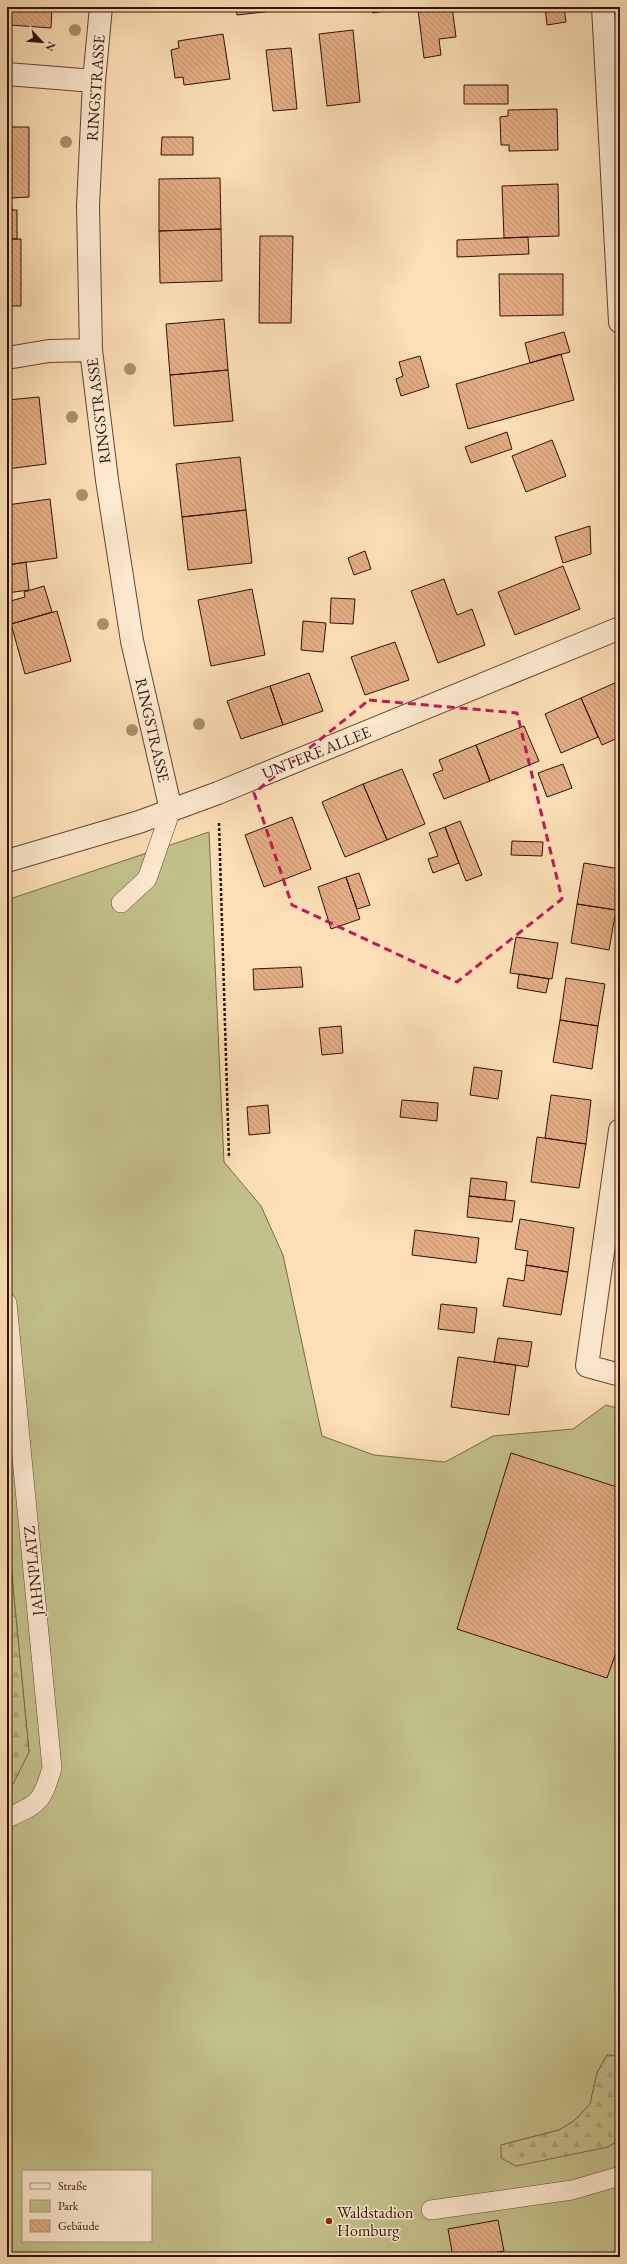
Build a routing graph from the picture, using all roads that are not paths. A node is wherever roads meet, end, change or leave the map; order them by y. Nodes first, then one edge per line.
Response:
1 (101, 7) edge
2 (603, 7) edge
3 (7, 74) edge
4 (94, 81) junction
5 (620, 322) edge
6 (91, 350) junction
7 (7, 358) edge
8 (620, 628) edge
9 (171, 810) junction
10 (7, 861) edge
11 (121, 903) dead end
12 (620, 1130) edge
13 (7, 1303) edge
14 (620, 1375) edge
15 (7, 1818) edge
16 (620, 2176) edge
17 (431, 2210) dead end

1 - 4 street, RINGSTRASSE
2 - 5 street
3 - 4 street
4 - 6 street, RINGSTRASSE
6 - 7 street
6 - 9 street, RINGSTRASSE
8 - 9 street, UNTERE ALLEE
9 - 10 street, UNTERE ALLEE
9 - 11 lane
12 - 14 street
13 - 15 lane, JAHNPLATZ
16 - 17 lane

